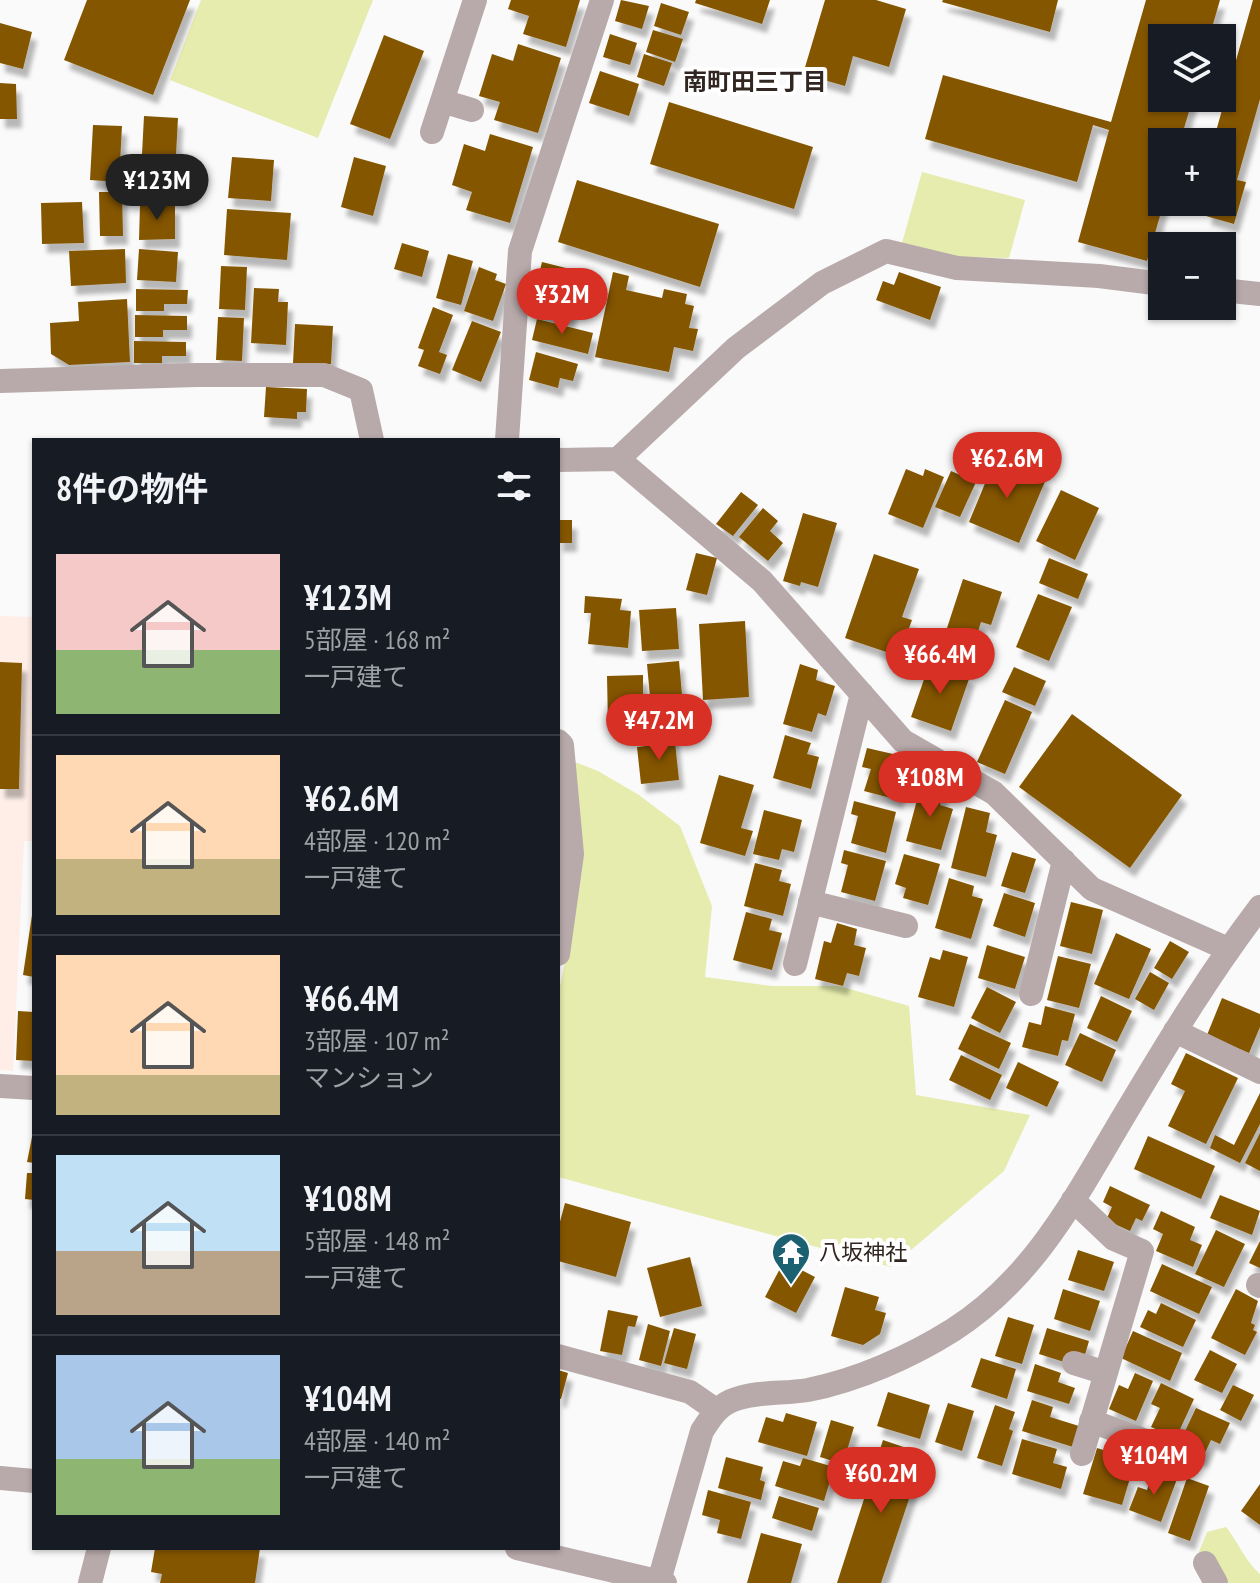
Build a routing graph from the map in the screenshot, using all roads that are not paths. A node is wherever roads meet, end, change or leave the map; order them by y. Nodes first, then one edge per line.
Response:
1 (475, 0) edge
2 (602, 0) edge
3 (442, 101) junction
4 (472, 110) dead end
5 (432, 132) dead end
6 (1148, 282) edge
7 (1236, 291) edge
8 (1260, 294) edge
9 (0, 381) edge
10 (372, 438) edge
11 (507, 438) edge
12 (618, 459) junction
13 (560, 460) edge
14 (862, 694) junction
15 (560, 743) edge
16 (1064, 861) junction
17 (810, 902) junction
18 (1260, 907) edge
19 (906, 926) dead end
20 (560, 940) edge
21 (1228, 949) junction
22 (795, 964) dead end
23 (1031, 994) dead end
24 (1175, 1031) junction
25 (1260, 1072) edge
26 (0, 1086) edge
27 (32, 1088) edge
28 (1073, 1200) junction
29 (560, 1357) edge
30 (1074, 1363) dead end
31 (1106, 1373) junction
32 (716, 1410) junction
33 (1091, 1421) junction
34 (1173, 1451) dead end
35 (1082, 1454) dead end
36 (0, 1478) edge
37 (32, 1481) edge
38 (98, 1550) edge
39 (525, 1550) edge
40 (652, 1581) edge
41 (90, 1583) edge

1 - 3 street
2 - 11 street
3 - 4 street
3 - 5 street
6 - 12 street
7 - 8 street
9 - 10 street
12 - 13 street
12 - 14 street
14 - 16 street
14 - 17 street
15 - 20 street
16 - 21 street
16 - 23 street
17 - 19 street
17 - 22 street
18 - 21 street
21 - 24 street
24 - 25 street
24 - 28 street
26 - 27 street
28 - 31 street
28 - 32 street
29 - 32 street
30 - 31 street
31 - 33 street
32 - 40 street
33 - 34 street
33 - 35 street
36 - 37 street
38 - 41 street
39 - 40 street

